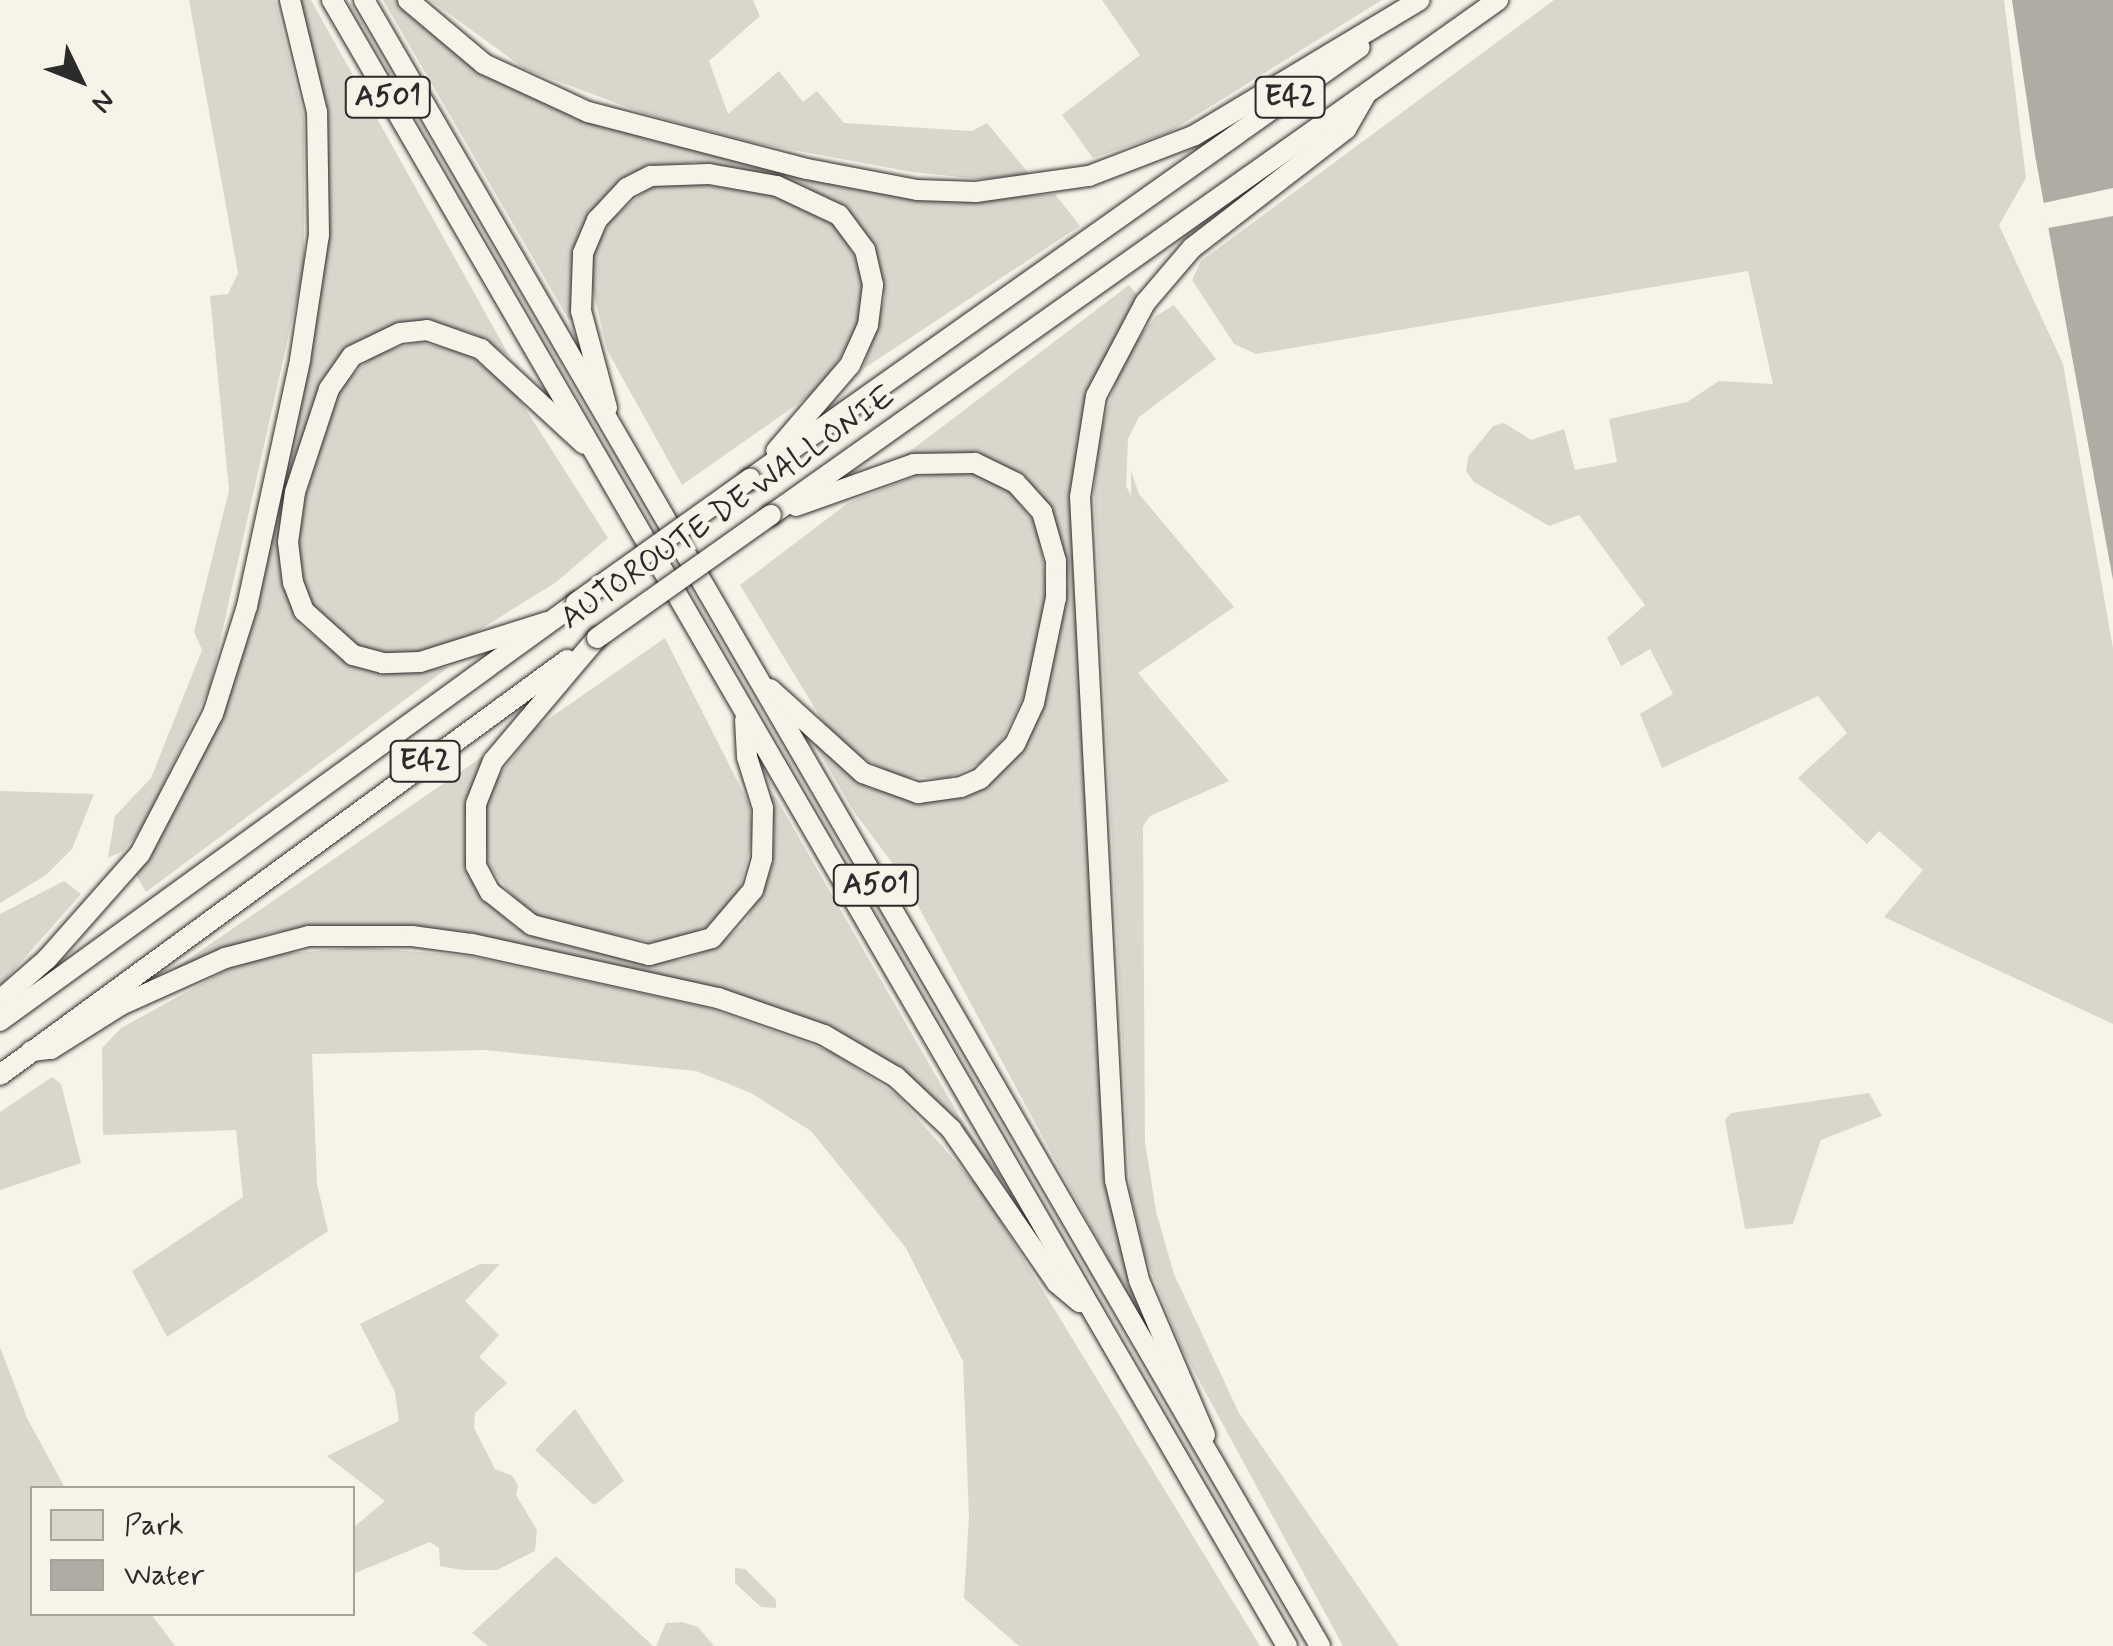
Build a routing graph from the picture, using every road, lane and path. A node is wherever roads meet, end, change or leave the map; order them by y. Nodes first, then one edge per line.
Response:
1 (290, 0) edge
2 (332, 0) edge
3 (364, 0) edge
4 (408, 0) edge
5 (1424, 0) edge
6 (1498, 0) edge
7 (1365, 96) junction
8 (608, 420) junction
9 (594, 451) junction
10 (750, 479) junction
11 (771, 515) junction
12 (547, 622) junction
13 (596, 638) junction
14 (755, 676) junction
15 (744, 712) junction
16 (0, 1000) edge
17 (0, 1021) edge
18 (44, 1045) junction
19 (0, 1076) edge
20 (1092, 1311) junction
21 (1206, 1452) junction
22 (1286, 1646) edge
23 (1320, 1646) edge

1 - 16 highway
2 - 9 highway, A501
3 - 8 highway, A501
4 - 5 highway
5 - 10 highway, AUTOROUTE DE WALLONIE / E42
6 - 7 highway, AUTOROUTE DE WALLONIE / E42
7 - 11 highway, AUTOROUTE DE WALLONIE / E42
7 - 21 highway
8 - 10 highway
8 - 14 highway, A501
9 - 12 highway
9 - 15 highway, A501
10 - 12 highway, AUTOROUTE DE WALLONIE / E42, bridge
11 - 13 highway, AUTOROUTE DE WALLONIE / E42, bridge
11 - 14 highway
12 - 17 highway, AUTOROUTE DE WALLONIE / E42
13 - 15 highway
13 - 18 highway, AUTOROUTE DE WALLONIE / E42
14 - 21 highway, A501
15 - 20 highway, A501
18 - 19 highway, AUTOROUTE DE WALLONIE / E42
18 - 20 highway
20 - 22 highway, A501
21 - 23 highway, A501

